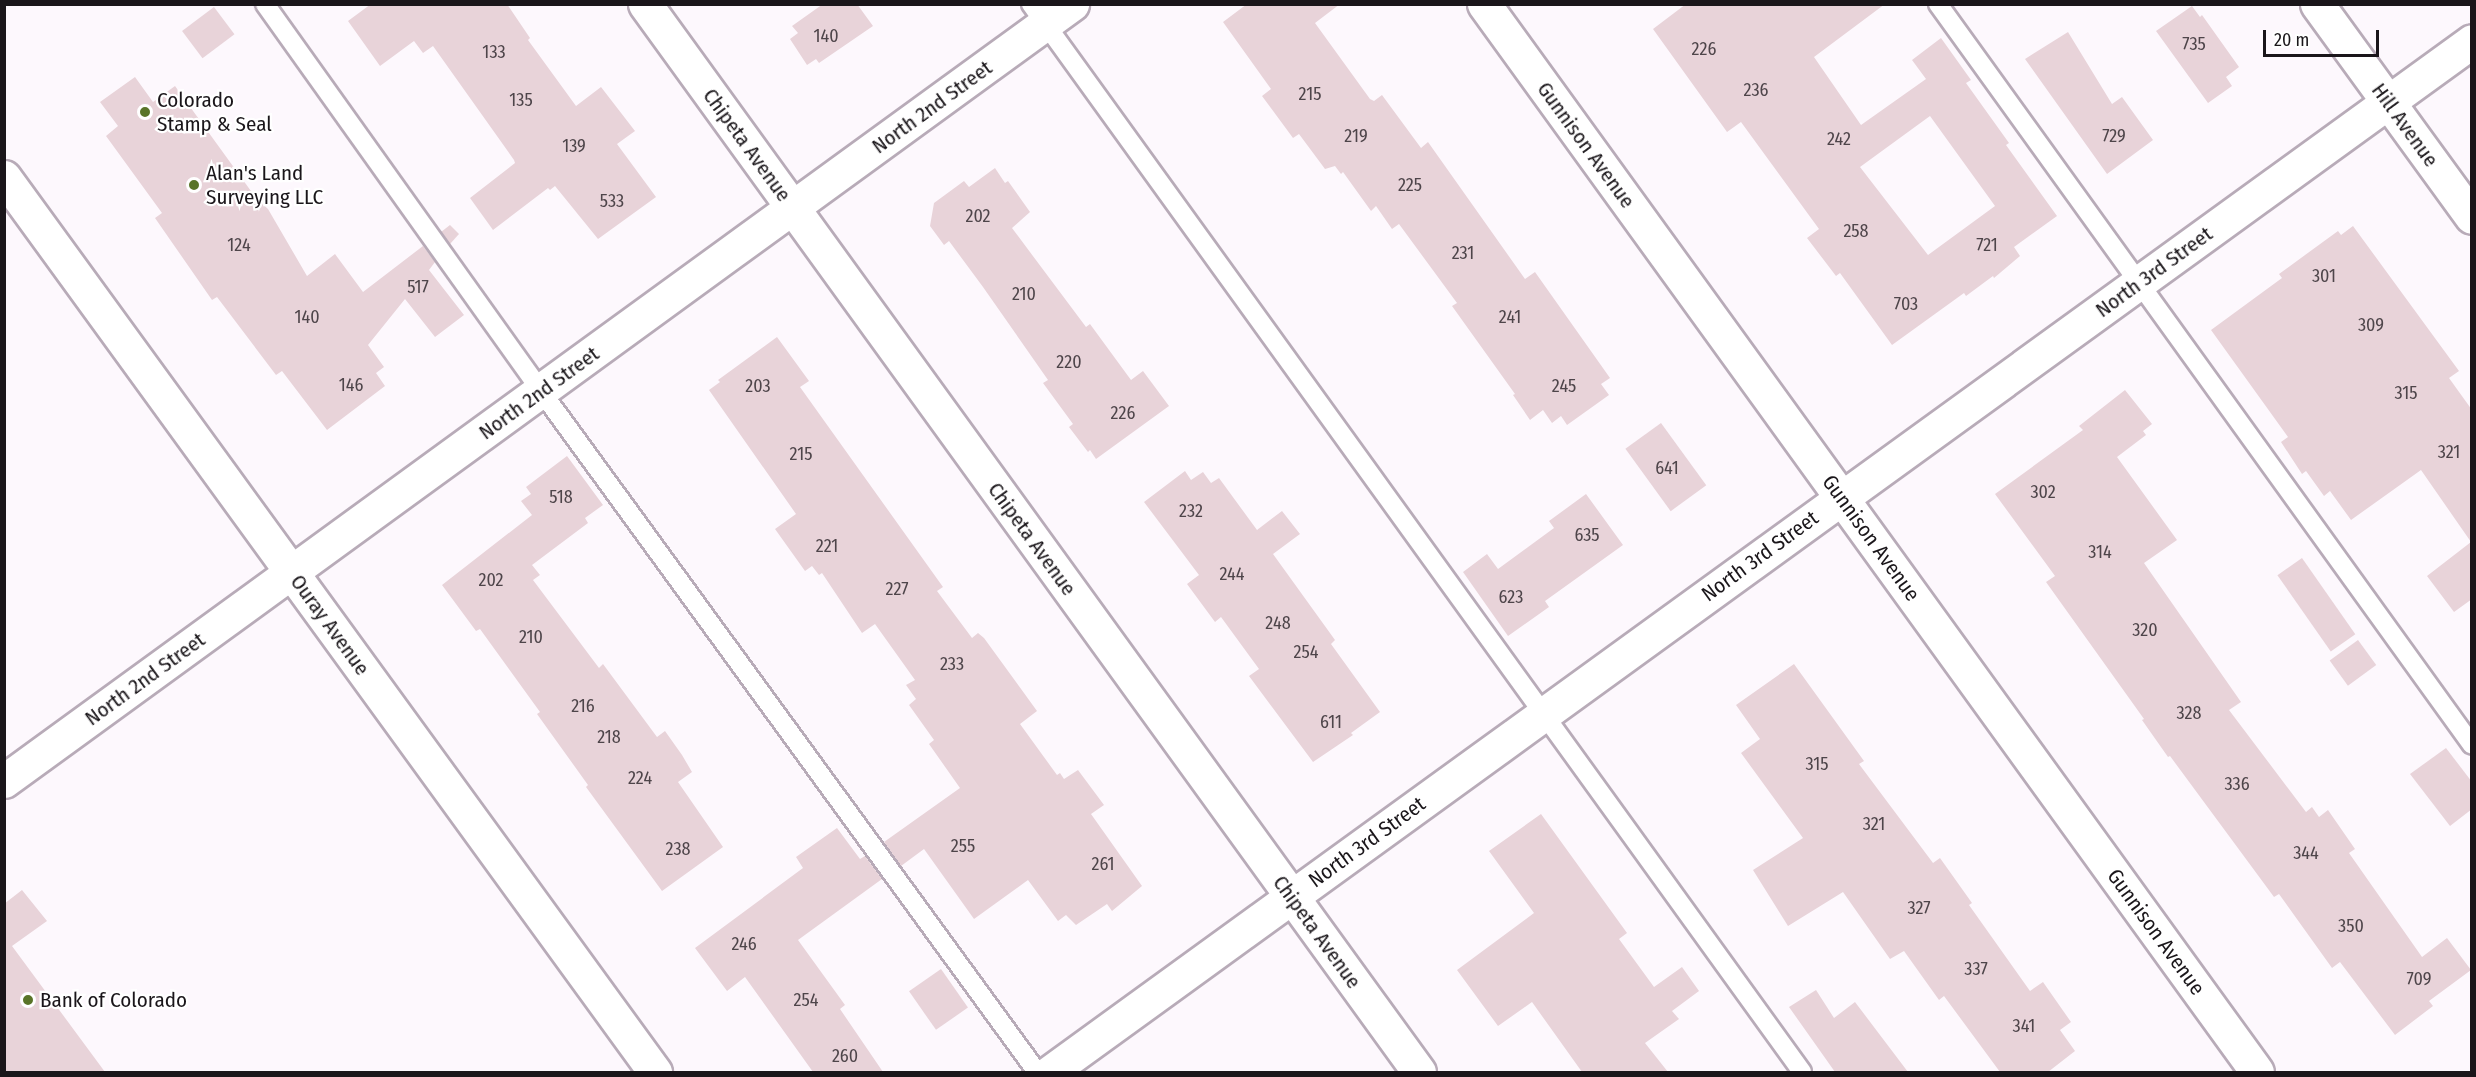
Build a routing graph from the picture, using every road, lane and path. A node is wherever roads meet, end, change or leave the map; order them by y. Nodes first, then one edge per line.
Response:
1 (265, 4) edge
2 (645, 4) edge
3 (1072, 4) edge
4 (1484, 4) edge
5 (1938, 4) edge
6 (2317, 4) edge
7 (1038, 14) edge
8 (2472, 41) edge
9 (2388, 102) junction
10 (4, 177) edge
11 (793, 208) junction
12 (2472, 217) edge
13 (2139, 282) junction
14 (541, 391) junction
15 (1841, 498) junction
16 (292, 572) junction
17 (1543, 714) junction
18 (2472, 745) edge
19 (4, 781) edge
20 (1291, 897) junction
21 (655, 1072) edge
22 (1037, 1072) edge
23 (1050, 1072) edge
24 (1419, 1072) edge
25 (1802, 1072) edge
26 (2257, 1072) edge

1 - 14 lane
2 - 11 street, Chipeta Avenue
3 - 7 street, North 2nd Street
4 - 15 street, Gunnison Avenue
5 - 13 lane
6 - 9 street, Hill Avenue
7 - 11 street, North 2nd Street
7 - 17 lane
8 - 9 street, North 3rd Street
9 - 12 street, Hill Avenue
9 - 13 street, North 3rd Street
10 - 16 street, Ouray Avenue
11 - 14 street, North 2nd Street
11 - 20 street, Chipeta Avenue
13 - 15 street, North 3rd Street
13 - 18 lane
14 - 16 street, North 2nd Street
14 - 22 lane
15 - 17 street, North 3rd Street
15 - 26 street, Gunnison Avenue
16 - 19 street, North 2nd Street
16 - 21 street, Ouray Avenue
17 - 20 street, North 3rd Street
17 - 25 lane
20 - 23 street, North 3rd Street
20 - 24 street, Chipeta Avenue

